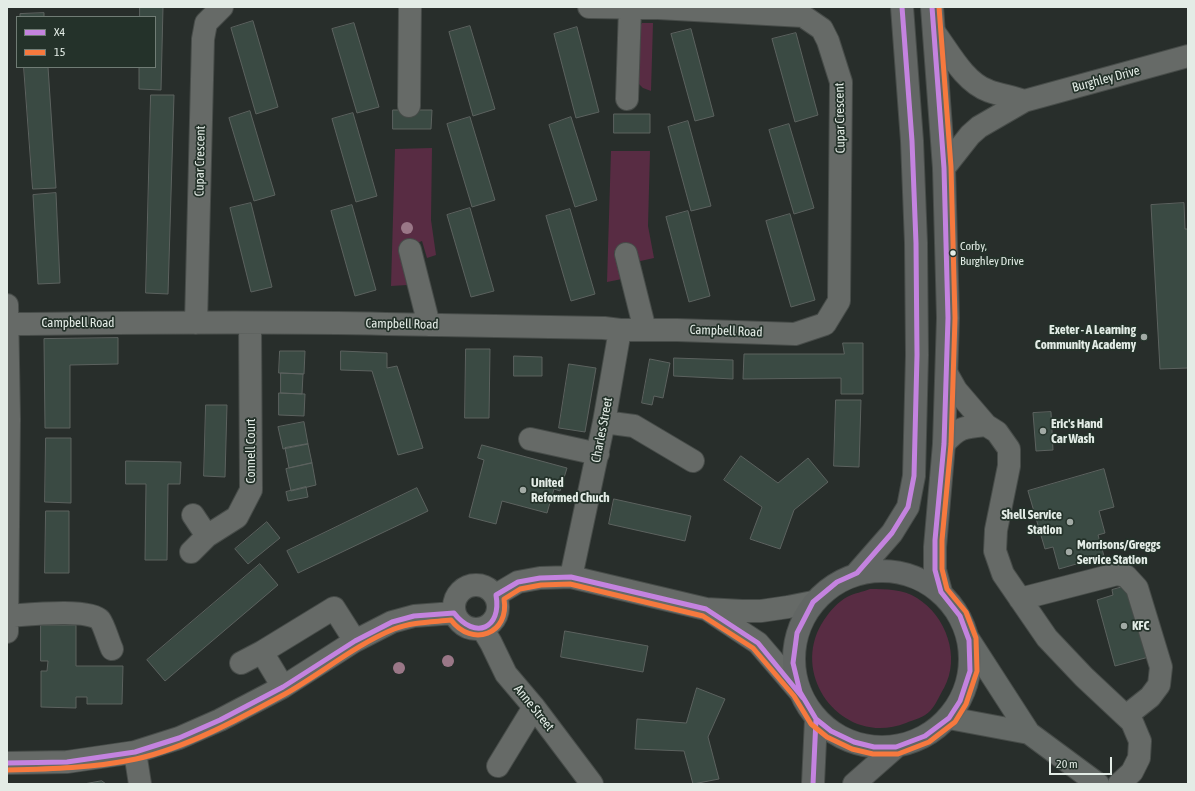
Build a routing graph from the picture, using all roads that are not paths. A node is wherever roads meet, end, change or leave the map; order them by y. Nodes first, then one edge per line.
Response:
1 (222, 7) edge
2 (410, 7) edge
3 (589, 7) edge
4 (902, 7) edge
5 (932, 7) edge
6 (630, 8) edge
7 (935, 33) junction
8 (1188, 56) edge
9 (627, 99) dead end
10 (1024, 101) junction
11 (409, 106) dead end
12 (944, 168) junction
13 (410, 250) dead end
14 (626, 254) dead end
15 (8, 314) edge
16 (196, 323) junction
17 (250, 323) junction
18 (429, 325) junction
19 (620, 330) junction
20 (645, 330) junction
21 (795, 334) joint
22 (947, 374) junction
23 (8, 419) edge
24 (604, 422) junction
25 (986, 425) junction
26 (530, 439) dead end
27 (944, 444) junction
28 (598, 454) junction
29 (693, 461) dead end
30 (8, 510) edge
31 (193, 515) dead end
32 (207, 536) junction
33 (191, 552) dead end
34 (857, 573) junction
35 (571, 577) junction
36 (941, 592) junction
37 (496, 595) junction
38 (1020, 599) junction
39 (813, 602) junction
40 (706, 609) junction
41 (454, 613) junction
42 (7, 624) edge
43 (482, 628) junction
44 (969, 640) junction
45 (355, 642) junction
46 (112, 649) dead end
47 (262, 652) junction
48 (241, 663) dead end
49 (283, 687) junction
50 (800, 692) junction
51 (534, 707) junction
52 (1126, 716) junction
53 (949, 718) junction
54 (816, 719) junction
55 (1029, 733) junction
56 (896, 747) junction
57 (135, 752) junction
58 (7, 763) edge
59 (498, 766) dead end
60 (140, 784) edge
61 (592, 784) edge
62 (813, 784) edge
63 (854, 784) edge
64 (1098, 784) edge
65 (1119, 784) edge

1 - 16 street, Cupar Crescent
2 - 11 street
3 - 6 street, Cupar Crescent
4 - 34 highway
5 - 7 highway
6 - 9 street
6 - 21 street, Cupar Crescent
7 - 10 street
7 - 12 highway
8 - 10 street, Burghley Drive
10 - 12 street, Burghley Drive
12 - 22 highway
13 - 18 street
14 - 20 street
15 - 16 street, Campbell Road
15 - 23 street
16 - 17 street, Campbell Road
17 - 18 street, Campbell Road
17 - 32 street, Connell Court
18 - 19 street, Campbell Road
19 - 20 street, Campbell Road
19 - 24 street, Charles Street
20 - 21 street, Campbell Road
22 - 25 street
22 - 27 highway
23 - 30 street
24 - 28 street, Charles Street
24 - 29 street
25 - 27 street
25 - 38 street
26 - 28 street
27 - 36 highway
28 - 35 street, Charles Street
30 - 42 street
31 - 32 street
32 - 33 street, Connell Court
34 - 36 highway
34 - 39 highway
35 - 37 street
35 - 40 street
36 - 44 highway
37 - 41 street
37 - 43 street
38 - 52 street
38 - 52 street
39 - 40 street
39 - 50 highway
40 - 50 street
41 - 43 street
41 - 45 street
42 - 46 street
43 - 51 street, Anne Street
44 - 53 highway
44 - 55 main road
45 - 47 street
45 - 49 street
47 - 48 street
47 - 49 street
49 - 57 street
50 - 54 highway
51 - 59 street
51 - 61 street, Anne Street
52 - 65 street
53 - 55 main road
53 - 56 highway
54 - 56 highway
54 - 62 highway
55 - 64 main road
56 - 63 highway
57 - 58 street
57 - 60 street

